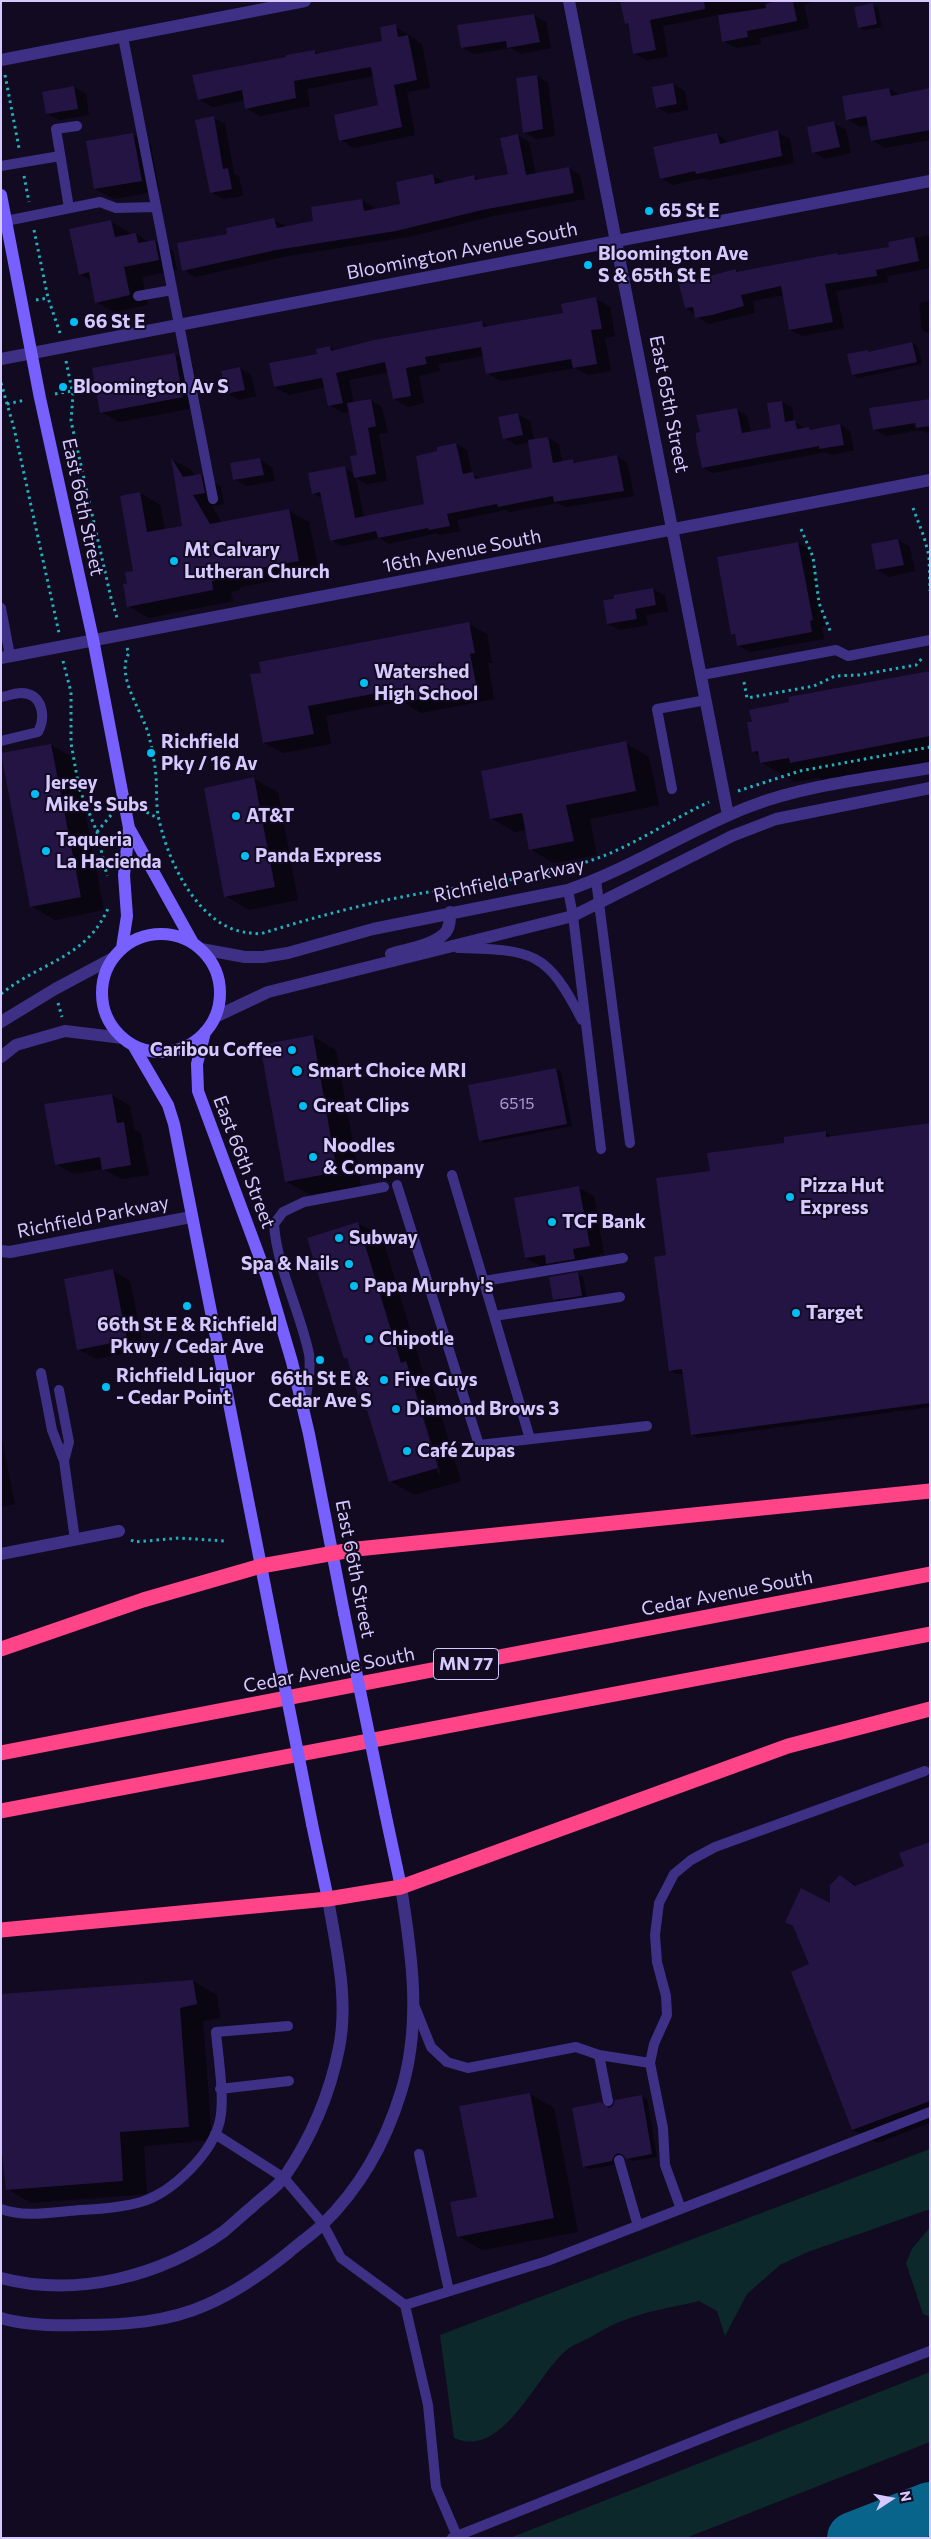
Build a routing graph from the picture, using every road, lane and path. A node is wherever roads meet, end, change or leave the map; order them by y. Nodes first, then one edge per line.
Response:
1 (305, 1) edge
2 (569, 1) edge
3 (123, 37) junction
4 (2, 60) edge
5 (77, 126) dead end
6 (60, 156) junction
7 (22, 163) junction
8 (1, 166) edge
9 (930, 181) edge
10 (1, 195) edge
11 (155, 207) junction
12 (69, 208) junction
13 (32, 215) junction
14 (6, 221) junction
15 (617, 240) junction
16 (172, 290) junction
17 (138, 296) dead end
18 (48, 298) junction
19 (39, 300) dead end
20 (57, 320) dead end
21 (179, 324) junction
22 (31, 353) junction
23 (1, 359) edge
24 (68, 370) dead end
25 (1, 383) edge
26 (72, 391) junction
27 (57, 394) dead end
28 (20, 401) dead end
29 (7, 404) junction
30 (930, 480) edge
31 (213, 499) dead end
32 (913, 508) dead end
33 (674, 528) junction
34 (801, 529) dead end
35 (930, 591) edge
36 (1, 608) edge
37 (123, 633) junction
38 (831, 633) dead end
39 (93, 639) junction
40 (930, 640) edge
41 (61, 646) junction
42 (930, 655) edge
43 (6, 657) edge
44 (702, 675) junction
45 (736, 683) dead end
46 (1, 697) edge
47 (706, 700) junction
48 (1, 741) edge
49 (930, 747) edge
50 (930, 768) edge
51 (930, 788) edge
52 (672, 789) dead end
53 (725, 795) junction
54 (728, 815) junction
55 (129, 828) junction
56 (108, 880) dead end
57 (596, 880) junction
58 (568, 890) junction
59 (111, 901) dead end
60 (600, 902) junction
61 (450, 912) junction
62 (573, 916) junction
63 (197, 946) junction
64 (452, 947) junction
65 (122, 948) junction
66 (113, 958) junction
67 (350, 972) junction
68 (1, 994) edge
69 (56, 995) dead end
70 (215, 1017) junction
71 (63, 1020) dead end
72 (1, 1022) edge
73 (586, 1027) junction
74 (206, 1032) junction
75 (128, 1041) junction
76 (1, 1057) edge
77 (630, 1143) dead end
78 (601, 1149) dead end
79 (452, 1175) dead end
80 (397, 1184) dead end
81 (384, 1187) dead end
82 (192, 1217) junction
83 (1, 1251) edge
84 (623, 1258) dead end
85 (484, 1281) junction
86 (620, 1297) dead end
87 (494, 1316) junction
88 (41, 1373) dead end
89 (59, 1390) dead end
90 (304, 1413) junction
91 (648, 1426) dead end
92 (530, 1439) junction
93 (64, 1461) junction
94 (930, 1491) edge
95 (119, 1531) joint
96 (75, 1540) junction
97 (225, 1541) dead end
98 (1, 1554) edge
99 (332, 1554) junction
100 (261, 1566) junction
101 (930, 1574) edge
102 (930, 1634) edge
103 (1, 1649) edge
104 (930, 1709) edge
105 (1, 1753) edge
106 (925, 1771) dead end
107 (1, 1811) edge
108 (401, 1886) junction
109 (328, 1899) junction
110 (1, 1930) edge
111 (414, 2006) junction
112 (288, 2026) dead end
113 (599, 2055) junction
114 (650, 2063) junction
115 (289, 2081) dead end
116 (220, 2089) junction
117 (608, 2101) dead end
118 (930, 2112) edge
119 (215, 2134) junction
120 (419, 2154) dead end
121 (619, 2160) dead end
122 (284, 2178) junction
123 (1, 2209) edge
124 (681, 2209) junction
125 (323, 2224) junction
126 (638, 2226) junction
127 (1, 2278) edge
128 (449, 2291) junction
129 (405, 2304) junction
130 (1, 2318) edge
131 (930, 2352) edge
132 (455, 2537) edge

1 - 3 street
2 - 15 street, East 65th Street
3 - 4 street
3 - 11 lane
4 - 7 path
5 - 6 lane
6 - 7 lane
6 - 12 lane
7 - 8 lane
7 - 13 path
9 - 15 street, Bloomington Avenue South
10 - 14 main road, East 66th Street
11 - 12 lane
11 - 16 lane
12 - 13 lane
13 - 14 lane
13 - 18 path
14 - 22 main road, East 66th Street
15 - 21 street, Bloomington Avenue South
15 - 33 street, East 65th Street
16 - 17 lane
16 - 21 lane
18 - 19 path
18 - 20 path
21 - 22 street, Bloomington Avenue South
21 - 31 lane
22 - 23 street, Bloomington Avenue South
22 - 39 main road, East 66th Street
24 - 26 path
25 - 29 path
26 - 27 path
26 - 37 path
28 - 29 path
29 - 41 path
30 - 33 street, 16th Avenue South
32 - 35 path
33 - 37 street, 16th Avenue South
33 - 44 street, East 65th Street
34 - 38 path
36 - 43 lane
37 - 39 street, 16th Avenue South
37 - 53 path
39 - 41 street, 16th Avenue South
39 - 55 main road, East 66th Street
40 - 44 lane
41 - 43 street, 16th Avenue South
41 - 56 path
42 - 45 path
44 - 47 street, East 65th Street
46 - 48 lane
47 - 52 lane
47 - 53 street, East 65th Street
49 - 53 path
50 - 54 street, Richfield Parkway
51 - 60 street
53 - 54 street, East 65th Street
54 - 57 street, Richfield Parkway
55 - 63 main road, East 66th Street
55 - 65 main road, East 66th Street
57 - 58 street, Richfield Parkway
57 - 60 lane
58 - 61 street, Richfield Parkway
58 - 62 lane
59 - 68 path
60 - 62 street
60 - 77 lane
61 - 63 street, Richfield Parkway
61 - 67 street
62 - 64 street
62 - 73 lane
63 - 65 main road
63 - 70 main road
64 - 67 street
64 - 73 lane
65 - 66 main road
66 - 72 street
66 - 75 main road
67 - 70 street
69 - 71 path
70 - 74 main road
73 - 78 lane
74 - 75 main road
74 - 90 main road, East 66th Street
75 - 76 street
75 - 82 main road
79 - 85 lane
80 - 92 lane
81 - 90 lane
82 - 83 street, Richfield Parkway
82 - 100 main road
84 - 85 lane
85 - 87 lane
86 - 87 lane
87 - 92 lane
88 - 93 lane
89 - 93 lane
90 - 99 main road, East 66th Street
91 - 92 lane
93 - 96 lane
94 - 99 highway
95 - 96 street
95 - 97 path
96 - 98 street
99 - 100 highway
99 - 108 main road, East 66th Street, bridge
100 - 103 highway
100 - 109 main road, bridge
101 - 105 highway, Cedar Avenue South / MN 77
102 - 107 highway
104 - 108 highway
106 - 114 lane
108 - 109 highway
108 - 111 street, East 66th Street
109 - 110 highway
109 - 122 street
111 - 113 lane
111 - 125 street, East 66th Street
112 - 116 lane
113 - 114 lane
113 - 117 lane
114 - 124 lane
115 - 116 lane
116 - 119 lane
118 - 124 lane
119 - 122 lane
119 - 123 lane
120 - 128 lane
121 - 126 lane
122 - 125 lane
122 - 127 street
124 - 126 lane
125 - 129 lane
125 - 130 street, East 66th Street
126 - 128 lane
128 - 129 lane
129 - 132 lane
131 - 132 lane

